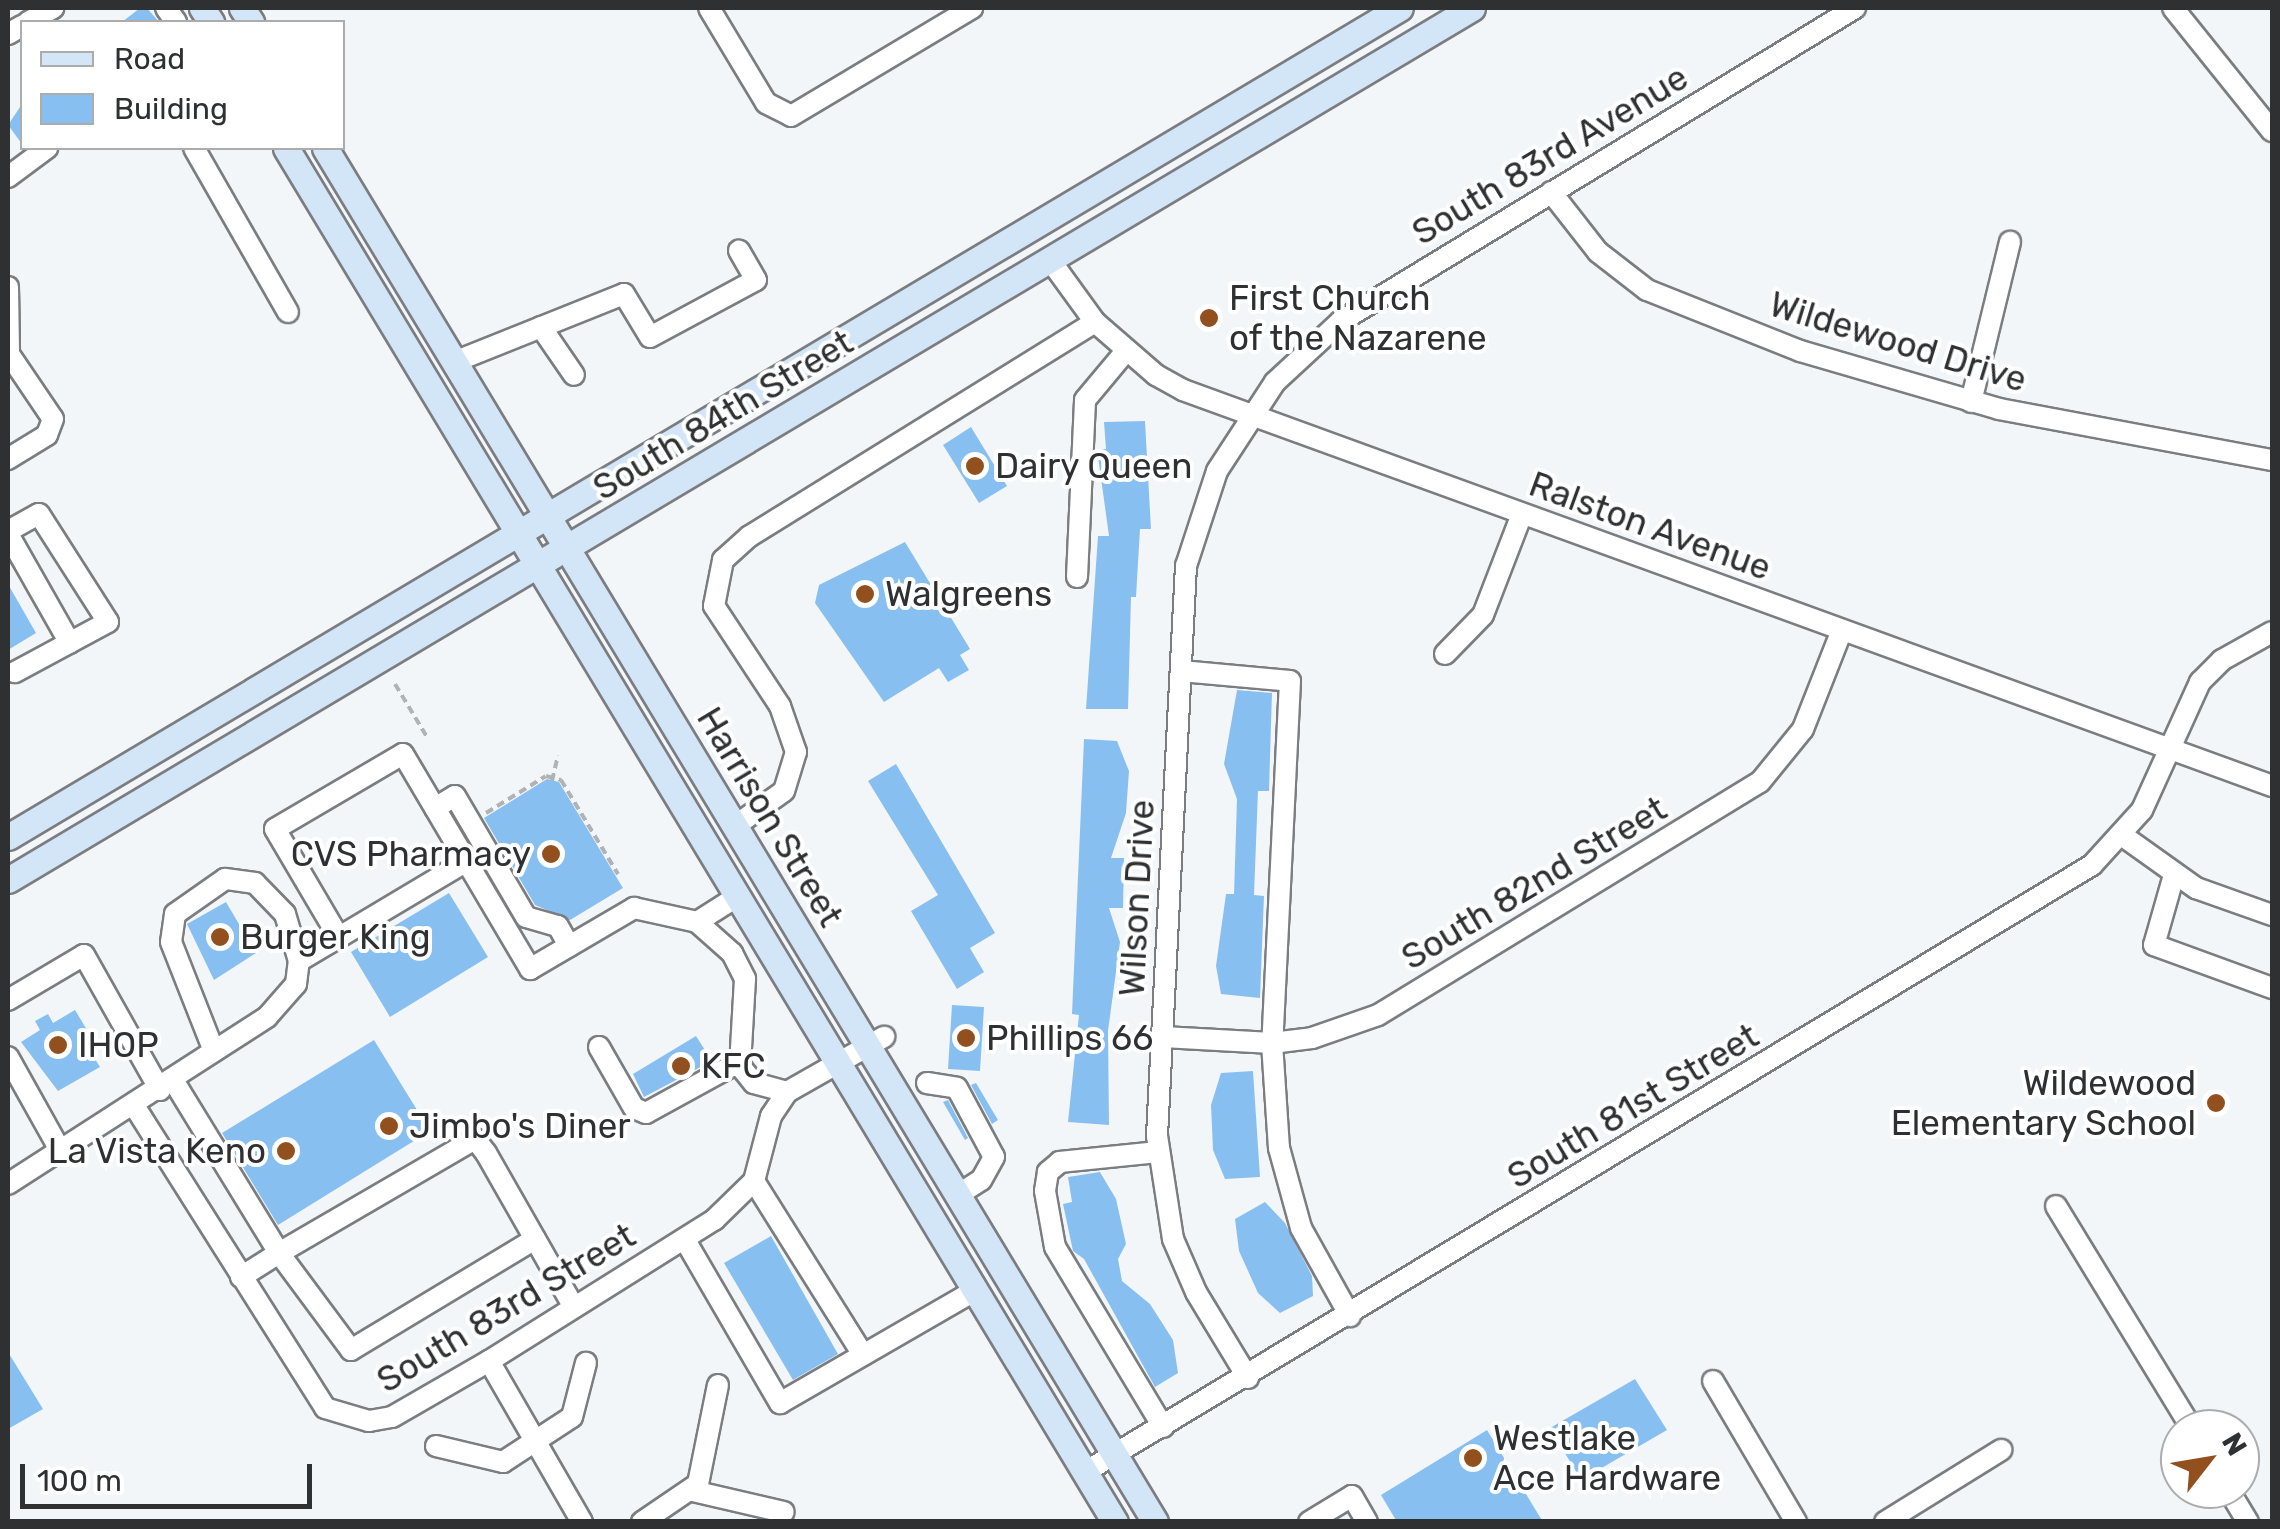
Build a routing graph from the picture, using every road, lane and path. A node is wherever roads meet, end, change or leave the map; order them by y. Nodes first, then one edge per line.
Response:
1 (709, 8) edge
2 (972, 8) edge
3 (1400, 8) edge
4 (1472, 8) edge
5 (1855, 8) edge
6 (2173, 8) edge
7 (1215, 118) junction
8 (2272, 131) edge
9 (44, 150) edge
10 (195, 150) edge
11 (287, 150) edge
12 (327, 150) edge
13 (8, 177) edge
14 (1551, 192) junction
15 (2010, 242) dead end
16 (738, 250) dead end
17 (1050, 260) junction
18 (8, 287) edge
19 (288, 312) dead end
20 (1095, 322) junction
21 (542, 326) junction
22 (1126, 351) junction
23 (454, 362) junction
24 (574, 375) dead end
25 (1971, 402) junction
26 (1249, 416) junction
27 (8, 459) edge
28 (2272, 460) edge
29 (1522, 514) junction
30 (548, 518) junction
31 (8, 533) edge
32 (519, 533) junction
33 (567, 549) junction
34 (538, 566) junction
35 (1078, 577) dead end
36 (1842, 630) junction
37 (2272, 632) edge
38 (70, 642) junction
39 (1445, 654) dead end
40 (1181, 671) junction
41 (15, 672) dead end
42 (394, 684) dead end
43 (427, 737) dead end
44 (2169, 749) junction
45 (558, 756) dead end
46 (552, 779) junction
47 (2272, 786) edge
48 (465, 796) junction
49 (435, 808) junction
50 (734, 826) junction
51 (2123, 836) junction
52 (8, 837) edge
53 (467, 862) junction
54 (618, 874) dead end
55 (2174, 875) junction
56 (8, 880) edge
57 (738, 896) junction
58 (2272, 916) edge
59 (697, 922) junction
60 (338, 936) junction
61 (569, 946) junction
62 (298, 961) junction
63 (2272, 988) edge
64 (8, 1000) edge
65 (1163, 1037) junction
66 (876, 1042) junction
67 (1272, 1044) junction
68 (599, 1047) dead end
69 (214, 1051) junction
70 (8, 1057) edge
71 (739, 1062) junction
72 (840, 1064) junction
73 (928, 1083) dead end
74 (166, 1085) junction
75 (788, 1092) junction
76 (135, 1106) junction
77 (61, 1152) junction
78 (1158, 1152) junction
79 (10, 1178) edge
80 (754, 1182) junction
81 (958, 1195) junction
82 (2056, 1206) dead end
83 (535, 1239) junction
84 (685, 1240) junction
85 (279, 1253) junction
86 (241, 1277) junction
87 (976, 1290) junction
88 (574, 1307) junction
89 (1350, 1316) junction
90 (863, 1356) junction
91 (489, 1361) junction
92 (586, 1363) dead end
93 (1248, 1378) junction
94 (1713, 1381) dead end
95 (718, 1385) dead end
96 (2180, 1409) edge
97 (1163, 1427) junction
98 (536, 1440) junction
99 (436, 1446) dead end
100 (2001, 1450) dead end
101 (1115, 1456) junction
102 (1086, 1472) junction
103 (693, 1491) junction
104 (784, 1512) dead end
105 (582, 1522) edge
106 (642, 1522) edge
107 (1115, 1522) edge
108 (1155, 1522) edge
109 (1309, 1522) edge
110 (1367, 1522) edge
111 (1796, 1522) edge
112 (1885, 1522) edge

1 - 2 street
3 - 7 main road, South 84th Street
4 - 17 main road, South 84th Street
5 - 14 street, South 83rd Avenue
6 - 8 street
7 - 17 main road
7 - 30 main road, South 84th Street
9 - 13 street
10 - 19 street
11 - 32 main road, Harrison Street
12 - 23 main road, Harrison Street
14 - 25 street, Wildewood Drive
14 - 26 street, South 83rd Avenue
15 - 25 street
16 - 21 street
17 - 20 street, Ralston Avenue
17 - 33 main road, South 84th Street
18 - 27 street
20 - 22 street, Ralston Avenue
20 - 50 street
21 - 23 street
21 - 24 street
22 - 26 street, Ralston Avenue
22 - 35 street
23 - 30 main road, Harrison Street
25 - 28 street, Wildewood Drive
26 - 29 street, Ralston Avenue
26 - 40 street, Wilson Drive
29 - 36 street, Ralston Avenue
29 - 39 street
30 - 32 main road, South 84th Street
30 - 33 main road, Harrison Street
31 - 38 street
31 - 38 street
32 - 34 main road, Harrison Street
32 - 52 main road, South 84th Street
33 - 34 main road, South 84th Street
33 - 50 main road, Harrison Street
34 - 56 main road, South 84th Street
34 - 57 main road, Harrison Street
36 - 44 street, Ralston Avenue
36 - 67 street, South 82nd Street
37 - 44 street, South 81st Street
38 - 41 street
40 - 65 street, Wilson Drive
40 - 67 street
42 - 43 path
44 - 47 street, Ralston Avenue
44 - 51 street, South 81st Street
45 - 46 path
46 - 48 path
46 - 54 path
48 - 49 street
48 - 61 street
49 - 53 street
49 - 60 street
50 - 66 main road, Harrison Street
51 - 55 street
51 - 89 street, South 81st Street
53 - 60 street
53 - 61 street
55 - 58 street
55 - 63 street
57 - 59 street
57 - 72 main road, Harrison Street
59 - 61 street
59 - 71 street
60 - 62 street
62 - 69 street
62 - 69 street
64 - 74 street
65 - 67 street, South 82nd Street
65 - 78 street, Wilson Drive
66 - 72 street
66 - 81 main road, Harrison Street
67 - 89 street
68 - 71 street
69 - 74 street
70 - 77 street
71 - 75 street
72 - 75 street
72 - 87 main road, Harrison Street
73 - 81 street
74 - 76 street
74 - 85 street
75 - 80 street
76 - 77 street
76 - 86 street, South 83rd Street
77 - 79 street
78 - 93 street, Wilson Drive
78 - 97 street
80 - 84 street, South 83rd Street
80 - 90 street
81 - 101 main road, Harrison Street
82 - 96 street
83 - 85 street
83 - 85 street
83 - 88 street
84 - 88 street, South 83rd Street
84 - 90 street
85 - 86 street
86 - 91 street, South 83rd Street
87 - 90 street
87 - 102 main road, Harrison Street
88 - 91 street, South 83rd Street
89 - 93 street, South 81st Street
91 - 98 street
92 - 98 street
93 - 97 street, South 81st Street
94 - 111 street
95 - 103 street
97 - 101 street, South 81st Street
98 - 99 street
98 - 105 street
100 - 112 street
101 - 102 street, South 81st Street
101 - 108 main road, Harrison Street
102 - 107 main road, Harrison Street
103 - 104 street
103 - 106 street
109 - 110 street

